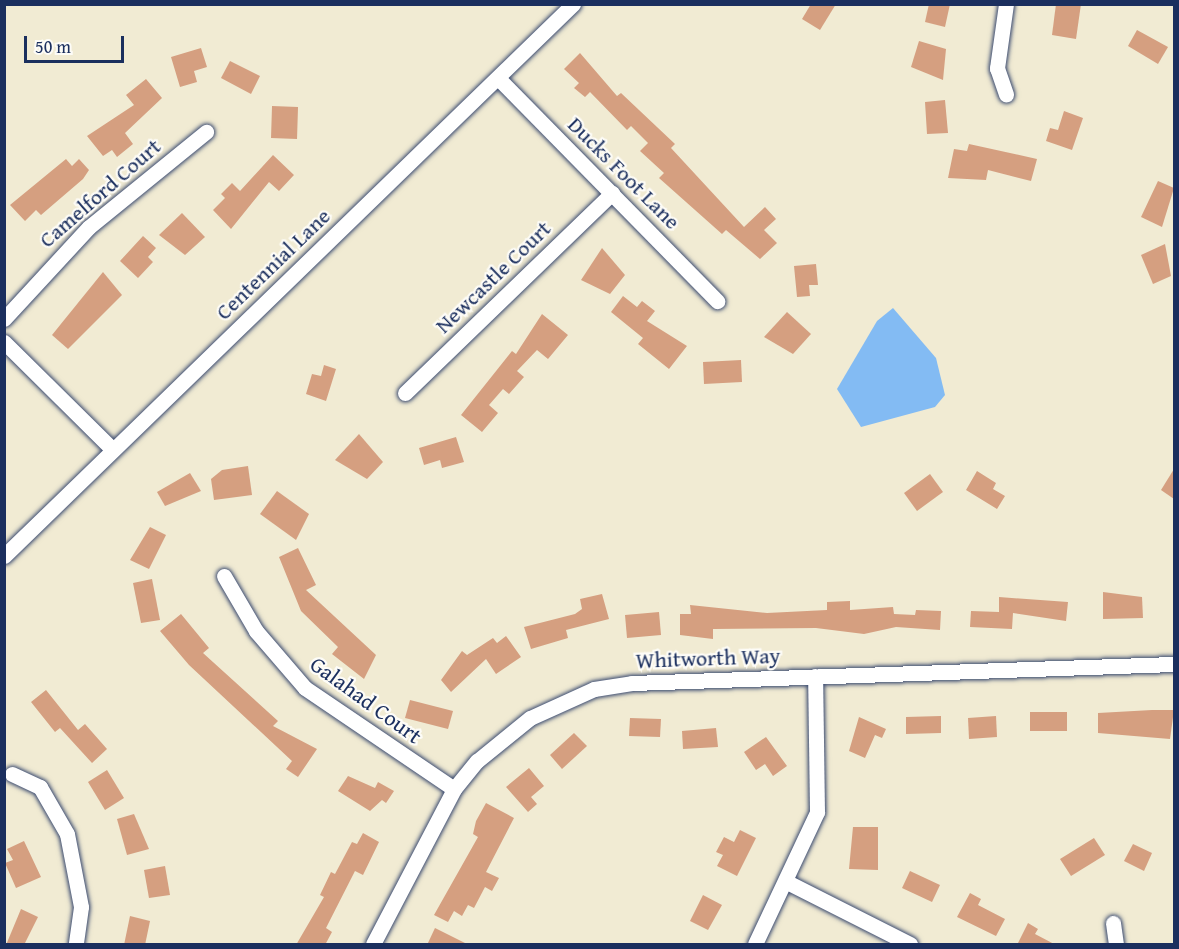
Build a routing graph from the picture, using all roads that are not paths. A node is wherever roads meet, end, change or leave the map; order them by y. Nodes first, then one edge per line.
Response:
1 (573, 4) edge
2 (1006, 4) edge
3 (498, 78) junction
4 (1006, 94) dead end
5 (206, 132) dead end
6 (612, 193) junction
7 (717, 301) dead end
8 (4, 319) edge
9 (4, 342) edge
10 (405, 393) dead end
11 (113, 450) junction
12 (4, 556) edge
13 (224, 576) dead end
14 (1174, 664) edge
15 (815, 676) junction
16 (12, 774) dead end
17 (454, 789) junction
18 (787, 882) junction
19 (1113, 923) dead end
20 (76, 945) edge
21 (374, 945) edge
22 (755, 945) edge
23 (910, 945) edge
24 (1116, 945) edge

1 - 3 street, Centennial Lane
2 - 4 street
3 - 6 street, Ducks Foot Lane
3 - 11 street, Centennial Lane
5 - 8 street, Camelford Court
6 - 7 street, Ducks Foot Lane
6 - 10 street, Newcastle Court
9 - 11 street
11 - 12 street, Centennial Lane
13 - 17 street, Galahad Court
14 - 15 street, Whitworth Way
15 - 17 street, Whitworth Way
15 - 18 street
16 - 20 street
17 - 21 street, Whitworth Way
18 - 22 street
18 - 23 street
19 - 24 street

